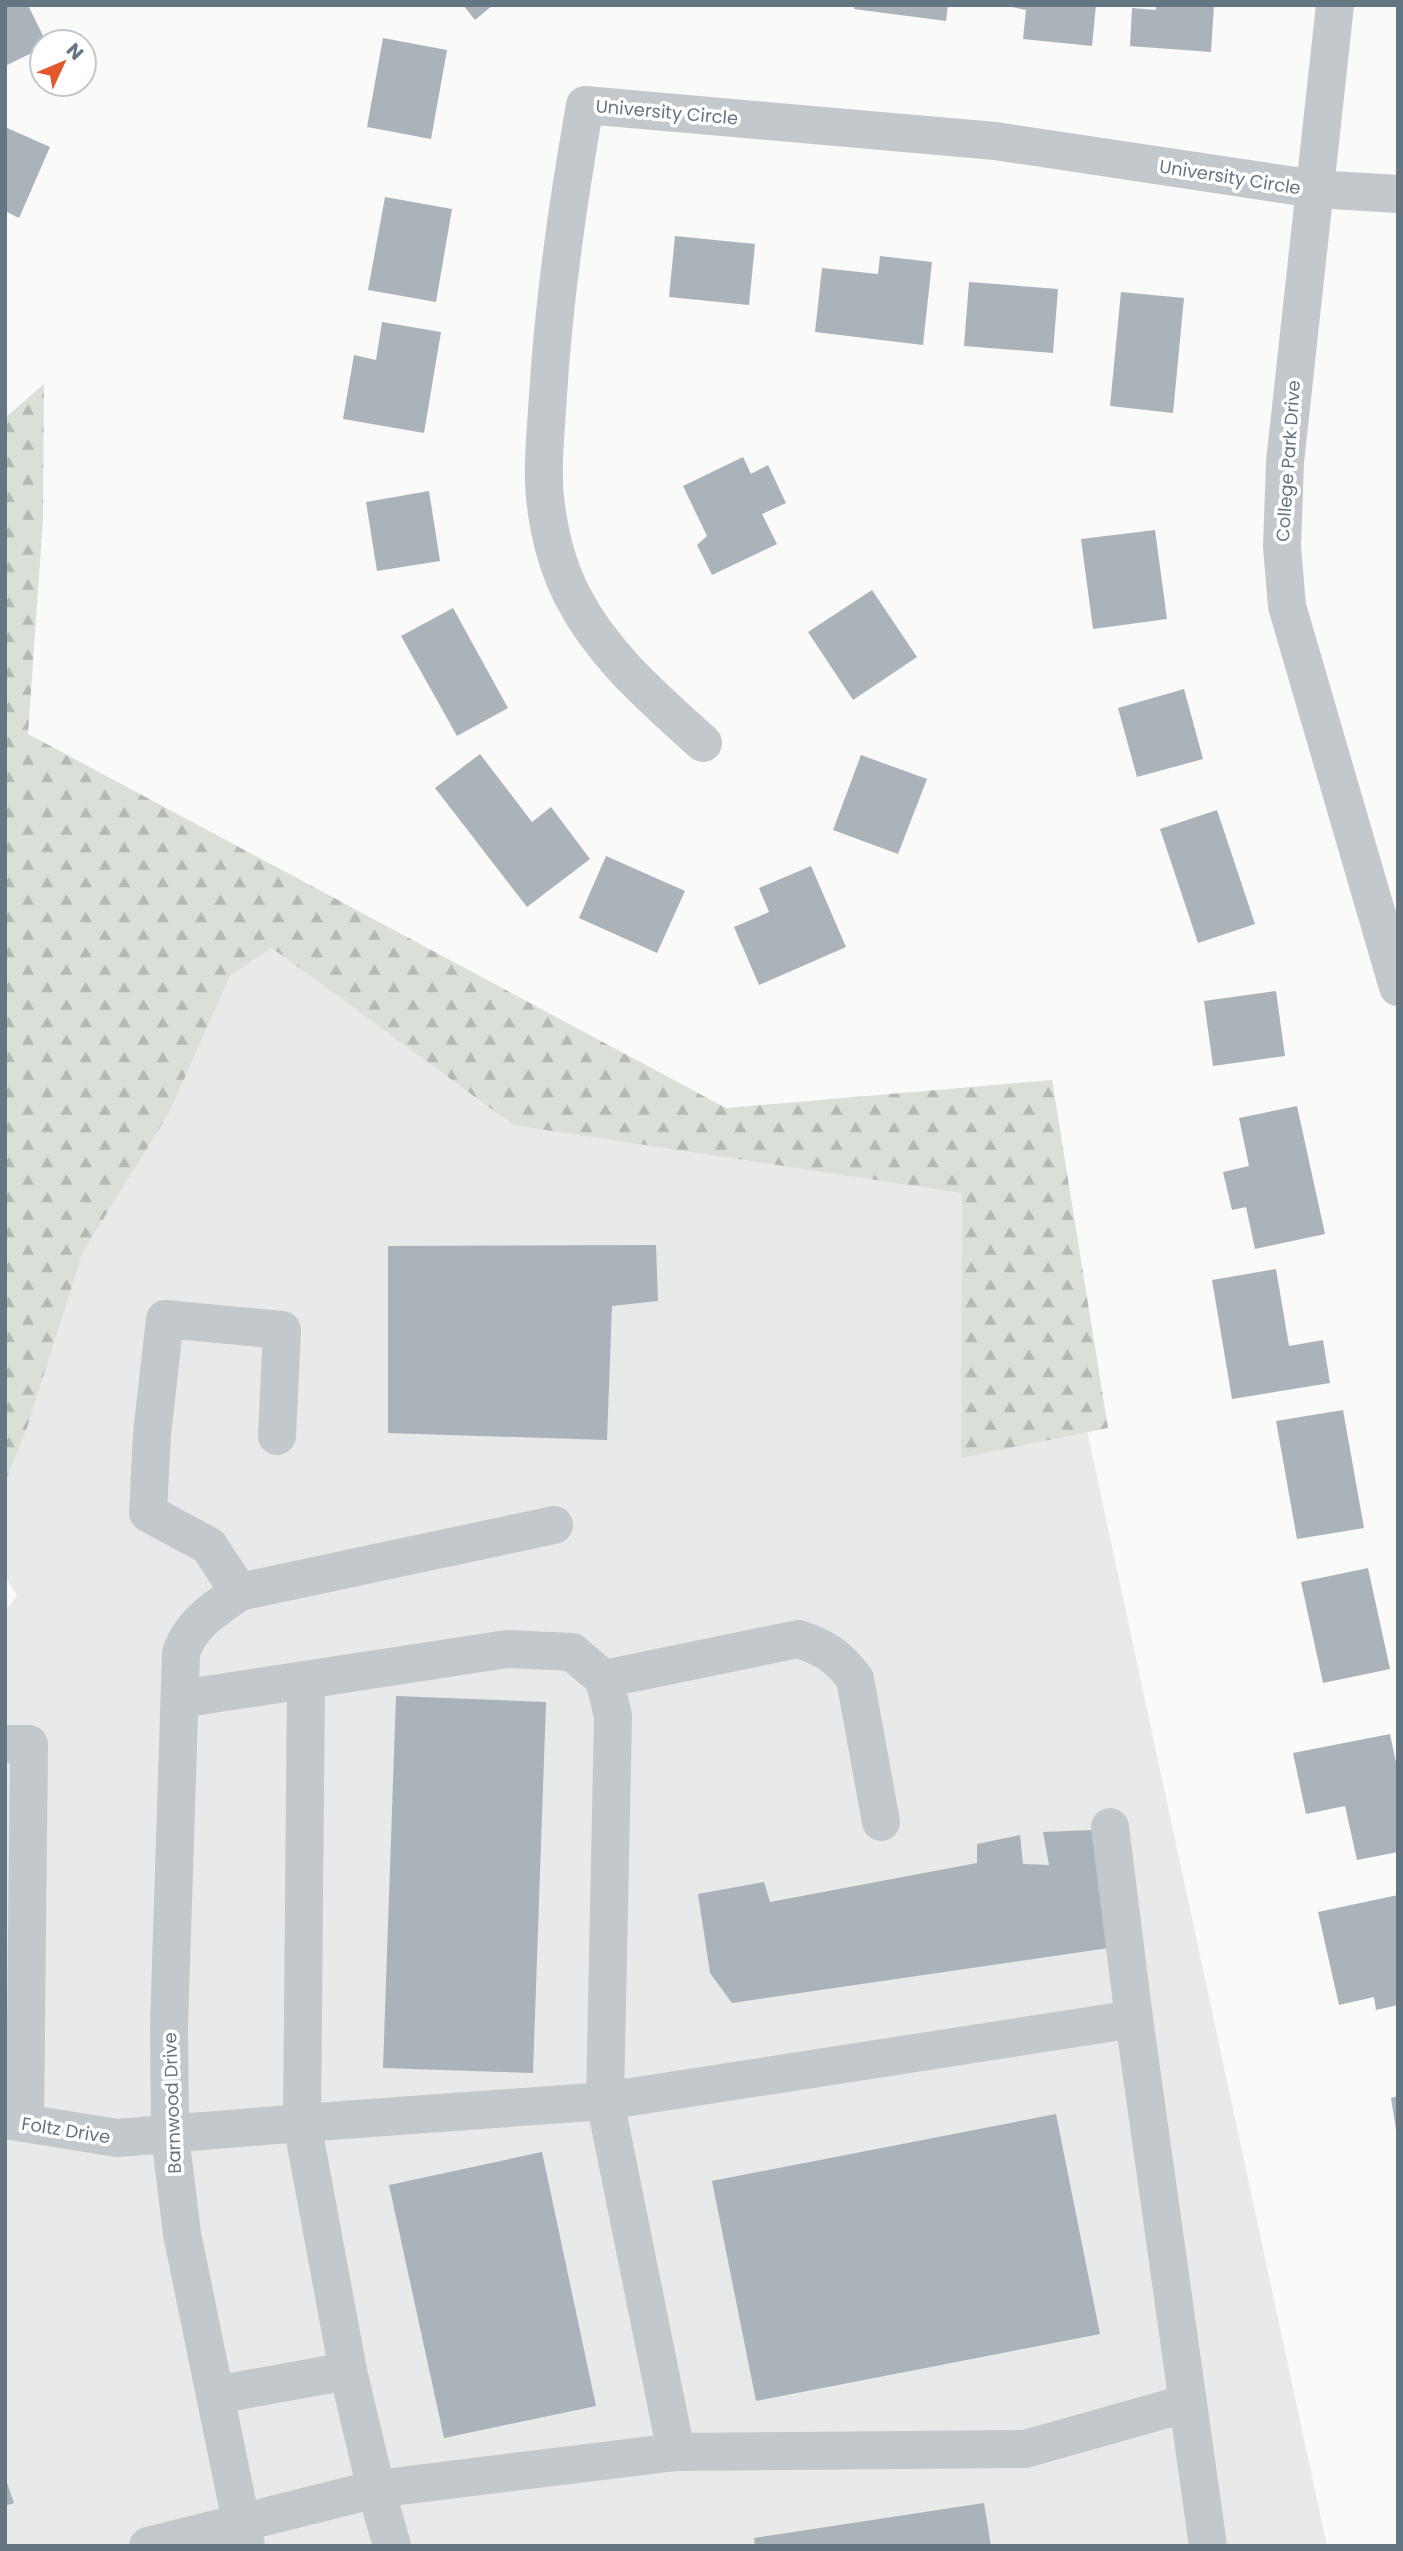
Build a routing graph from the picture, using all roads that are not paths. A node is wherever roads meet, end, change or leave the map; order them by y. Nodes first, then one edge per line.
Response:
1 (1335, 5) edge
2 (1315, 189) junction
3 (1398, 194) edge
4 (703, 743) dead end
5 (1398, 986) edge
6 (277, 1436) dead end
7 (554, 1525) dead end
8 (239, 1592) junction
9 (604, 1679) junction
10 (306, 1680) junction
11 (180, 1699) junction
12 (5, 1744) edge
13 (881, 1822) dead end
14 (1110, 1826) dead end
15 (1134, 2019) junction
16 (605, 2101) junction
17 (15, 2122) edge
18 (302, 2123) junction
19 (170, 2135) junction
20 (348, 2371) junction
21 (215, 2395) junction
22 (1188, 2403) junction
23 (676, 2452) junction
24 (376, 2489) junction
25 (244, 2534) edge
26 (148, 2546) edge
27 (391, 2546) edge
28 (1208, 2546) edge

1 - 2 street, College Park Drive
2 - 3 street, University Circle
2 - 4 street, University Circle
2 - 5 street, College Park Drive
6 - 8 street
7 - 8 street
8 - 11 street, Barnwood Drive
9 - 10 street
9 - 13 street
9 - 16 street
10 - 11 street
10 - 18 street
11 - 19 street, Barnwood Drive
12 - 17 street
14 - 15 street
15 - 16 street, Foltz Drive
15 - 22 street
16 - 18 street, Foltz Drive
16 - 23 street
17 - 19 street, Foltz Drive
18 - 19 street, Foltz Drive
18 - 20 street
19 - 21 street, Barnwood Drive
20 - 21 street
20 - 24 street
21 - 25 street, Barnwood Drive
22 - 23 street
22 - 28 street
23 - 24 street
24 - 25 street
24 - 27 street
25 - 26 street

